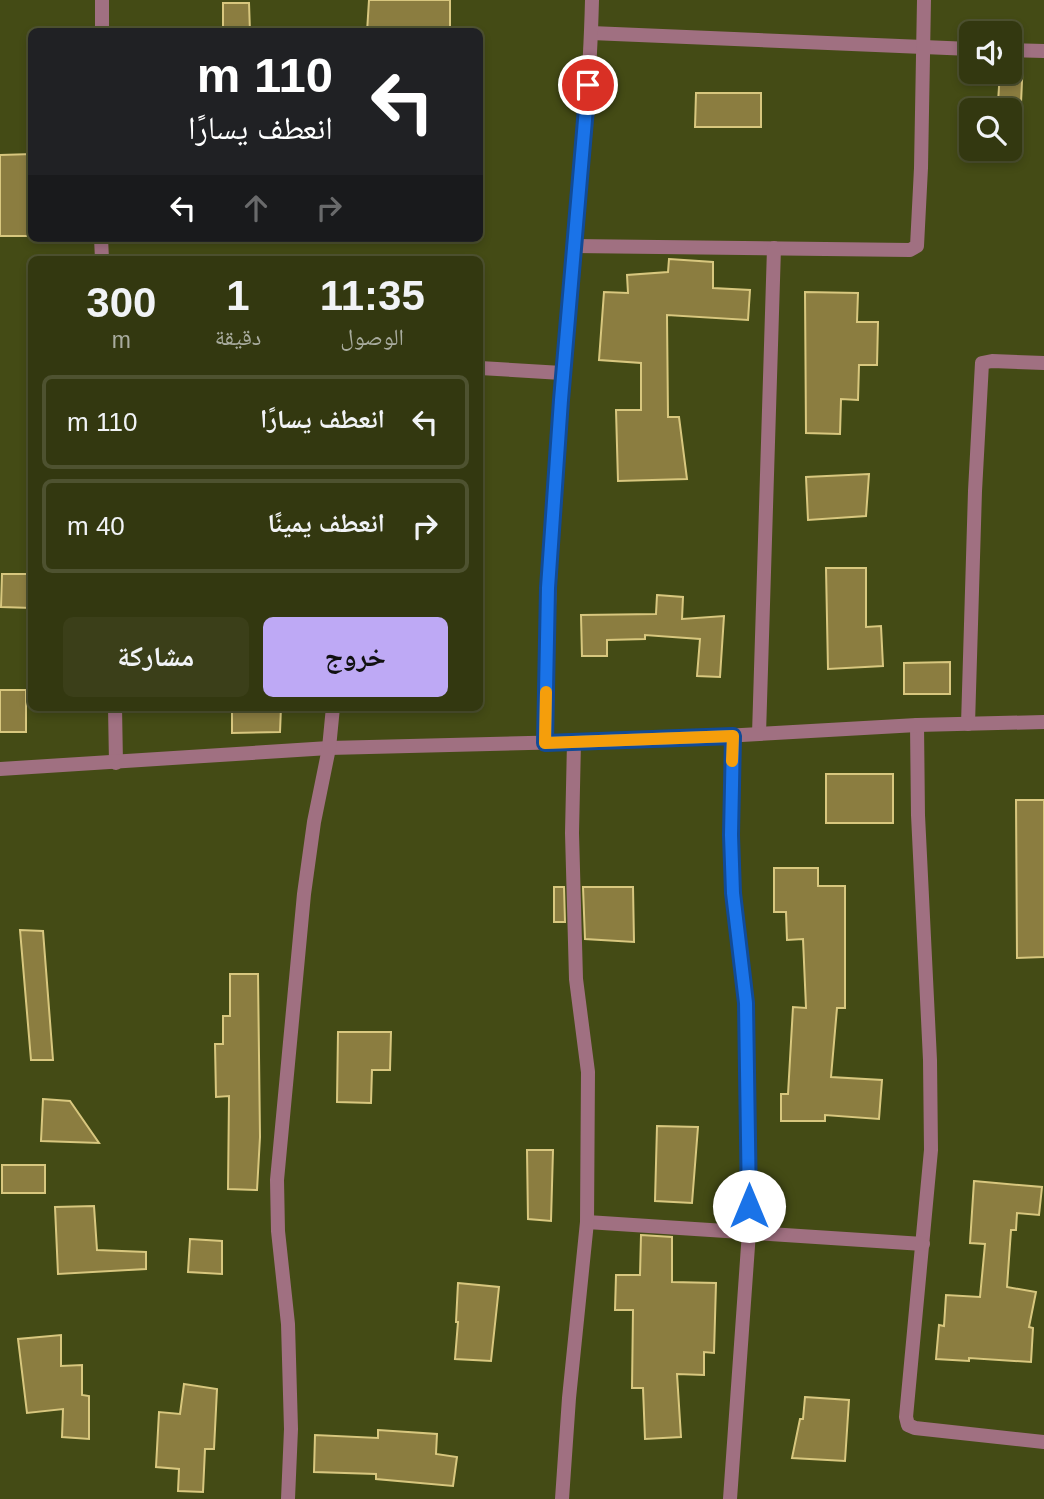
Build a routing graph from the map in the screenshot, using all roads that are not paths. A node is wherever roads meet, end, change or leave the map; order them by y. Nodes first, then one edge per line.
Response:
1 (102, 0) edge
2 (592, 0) edge
3 (924, 0) edge
4 (102, 28) edge
5 (591, 33) junction
6 (924, 47) junction
7 (959, 48) edge
8 (1022, 50) edge
9 (1044, 51) edge
10 (574, 246) junction
11 (774, 248) junction
12 (1044, 363) edge
13 (483, 368) edge
14 (562, 373) junction
15 (115, 711) edge
16 (333, 711) edge
17 (1044, 722) edge
18 (968, 724) junction
19 (917, 725) junction
20 (759, 734) junction
21 (733, 736) junction
22 (575, 742) junction
23 (545, 743) junction
24 (329, 748) junction
25 (116, 763) junction
26 (0, 769) edge
27 (587, 1222) junction
28 (749, 1232) junction
29 (923, 1244) junction
30 (1044, 1442) edge
31 (288, 1499) edge
32 (562, 1499) edge
33 (730, 1499) edge

1 - 4 street
2 - 5 street
3 - 6 street
5 - 6 street
5 - 10 street
6 - 7 street
6 - 11 street
8 - 9 street
10 - 11 street
10 - 14 street
11 - 20 street
12 - 18 street
13 - 14 street
14 - 23 street
15 - 25 street
16 - 24 street
17 - 18 street
18 - 19 street
19 - 20 street
19 - 29 street
20 - 21 street
21 - 22 street
21 - 28 street
22 - 23 street
22 - 27 street
23 - 24 street
24 - 25 street
24 - 31 street
25 - 26 street
27 - 28 street
27 - 32 street
28 - 29 street
28 - 33 street
29 - 30 street

